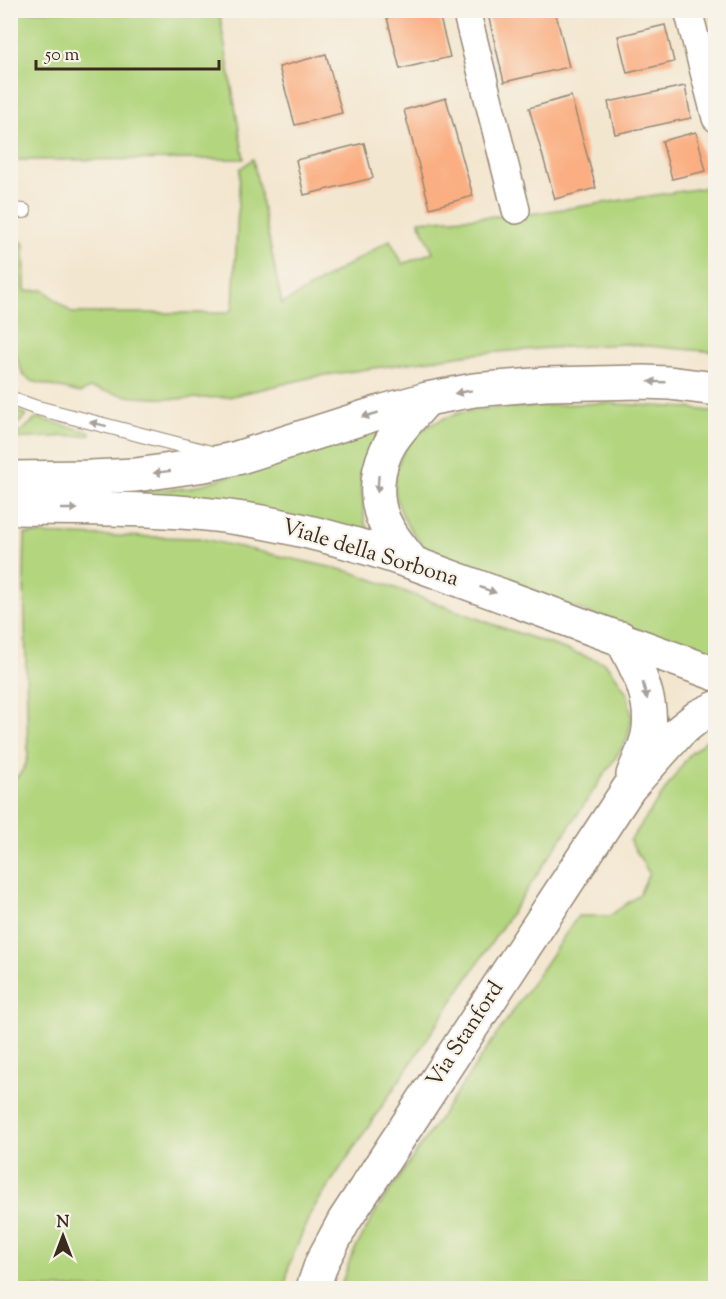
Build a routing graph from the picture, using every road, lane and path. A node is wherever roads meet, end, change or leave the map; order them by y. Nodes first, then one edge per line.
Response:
1 (466, 10) edge
2 (688, 10) edge
3 (716, 118) edge
4 (516, 210) dead end
5 (716, 389) edge
6 (10, 397) edge
7 (427, 399) junction
8 (237, 458) junction
9 (10, 478) edge
10 (10, 508) edge
11 (413, 563) junction
12 (621, 638) junction
13 (716, 674) edge
14 (716, 708) edge
15 (628, 788) junction
16 (313, 1288) edge

1 - 4 street
2 - 3 street
5 -> 7 street
8 -> 6 lane
7 -> 8 street
7 -> 11 street
8 -> 9 street
10 -> 11 street, Viale della Sorbona
11 -> 12 street, Viale della Sorbona
12 - 13 street, Viale della Sorbona
12 -> 15 street, Via Stanford
14 - 15 street, Via Stanford
15 - 16 street, Via Stanford

